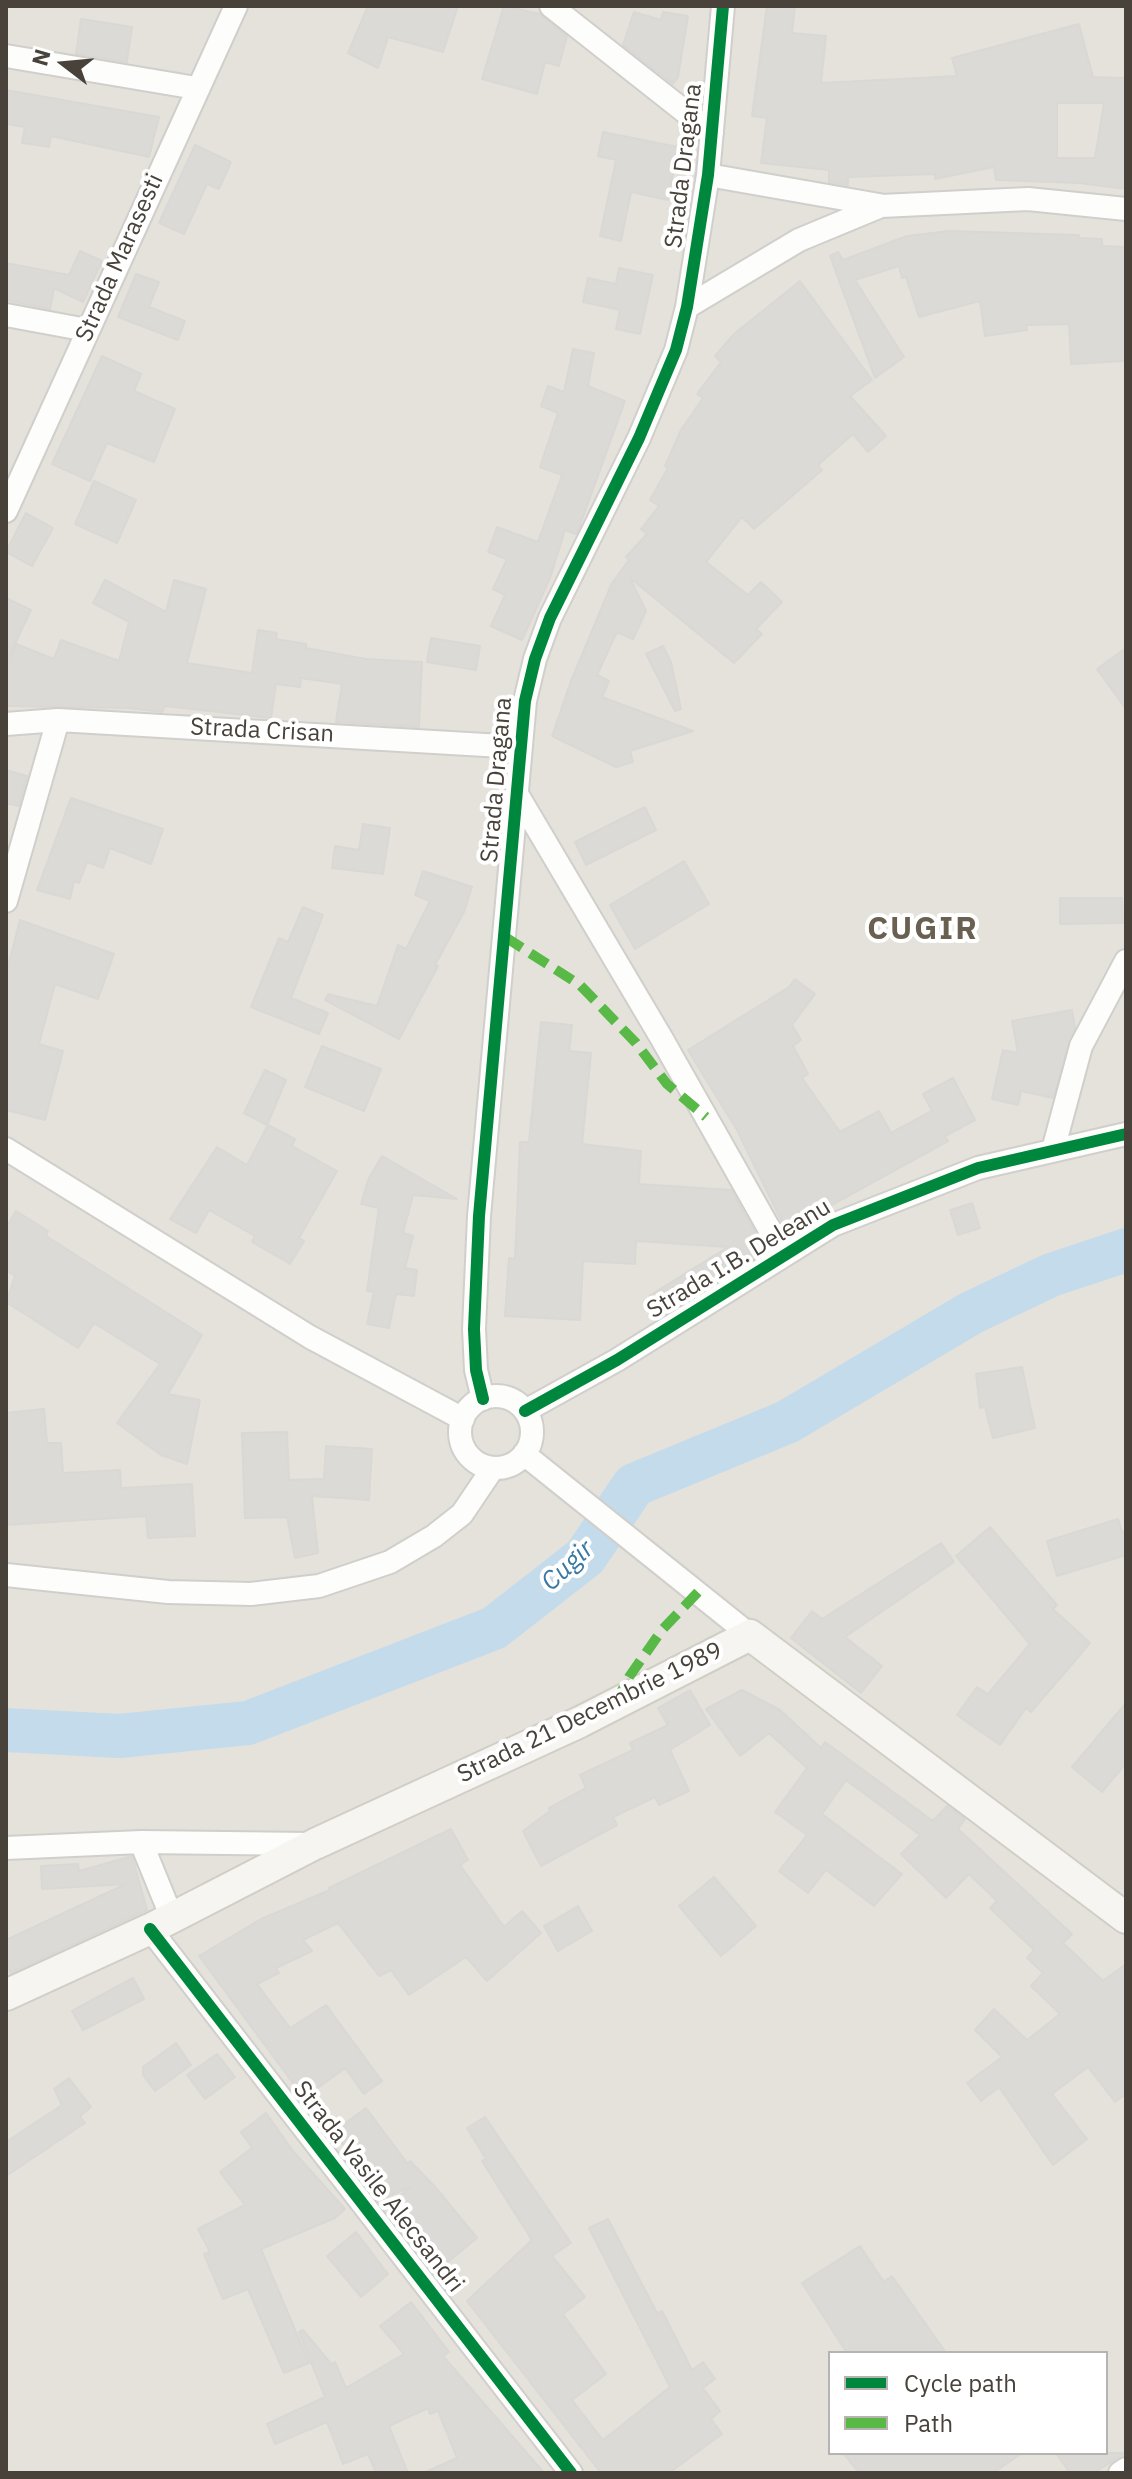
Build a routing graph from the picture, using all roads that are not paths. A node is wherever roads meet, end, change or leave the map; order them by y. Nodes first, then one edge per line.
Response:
1 (236, 6) edge
2 (551, 6) edge
3 (723, 6) edge
4 (6, 56) edge
5 (196, 88) junction
6 (712, 133) junction
7 (708, 175) junction
8 (881, 206) junction
9 (1126, 209) edge
10 (687, 307) junction
11 (6, 315) edge
12 (87, 330) junction
13 (6, 511) edge
14 (58, 720) junction
15 (6, 724) edge
16 (519, 747) junction
17 (517, 794) junction
18 (6, 901) edge
19 (1126, 961) edge
20 (1126, 1134) edge
21 (1053, 1150) junction
22 (9, 1156) edge
23 (784, 1255) junction
24 (483, 1399) junction
25 (525, 1411) junction
26 (463, 1419) junction
27 (524, 1454) junction
28 (493, 1468) junction
29 (6, 1575) edge
30 (750, 1635) junction
31 (141, 1842) junction
32 (315, 1844) junction
33 (6, 1848) edge
34 (1126, 1918) edge
35 (161, 1923) junction
36 (6, 1995) edge
37 (1126, 2469) edge
38 (571, 2473) edge
39 (1120, 2473) edge

1 - 5 street, Strada Marasesti
2 - 6 street
3 - 6 street, Strada Dragana
4 - 5 street
5 - 12 street, Strada Marasesti
6 - 7 street, Strada Dragana
7 - 8 street
7 - 10 street, Strada Dragana
8 - 9 street
8 - 10 street
10 - 16 street, Strada Dragana
11 - 12 street
12 - 13 street, Strada Marasesti
14 - 15 street, Strada Crisan
14 - 16 street, Strada Crisan
14 - 18 street
16 - 17 street, Strada Dragana
17 - 23 street
17 - 24 street, Strada Dragana
19 - 21 street
20 - 21 street, Strada I.B. Deleanu
21 - 23 street, Strada I.B. Deleanu
22 - 26 street
23 - 25 street, Strada I.B. Deleanu
24 - 25 street
24 - 26 street
25 - 27 street
26 - 28 street
27 - 28 street
27 - 30 street
28 - 29 street
30 - 32 main road, Strada 21 Decembrie 1989
30 - 34 main road, Strada 21 Decembrie 1989
31 - 32 street
31 - 33 street
31 - 35 street, Strada Vasile Alecsandri
32 - 35 main road, Strada 21 Decembrie 1989
35 - 36 main road, Strada 21 Decembrie 1989
35 - 38 street, Strada Vasile Alecsandri
37 - 39 street

